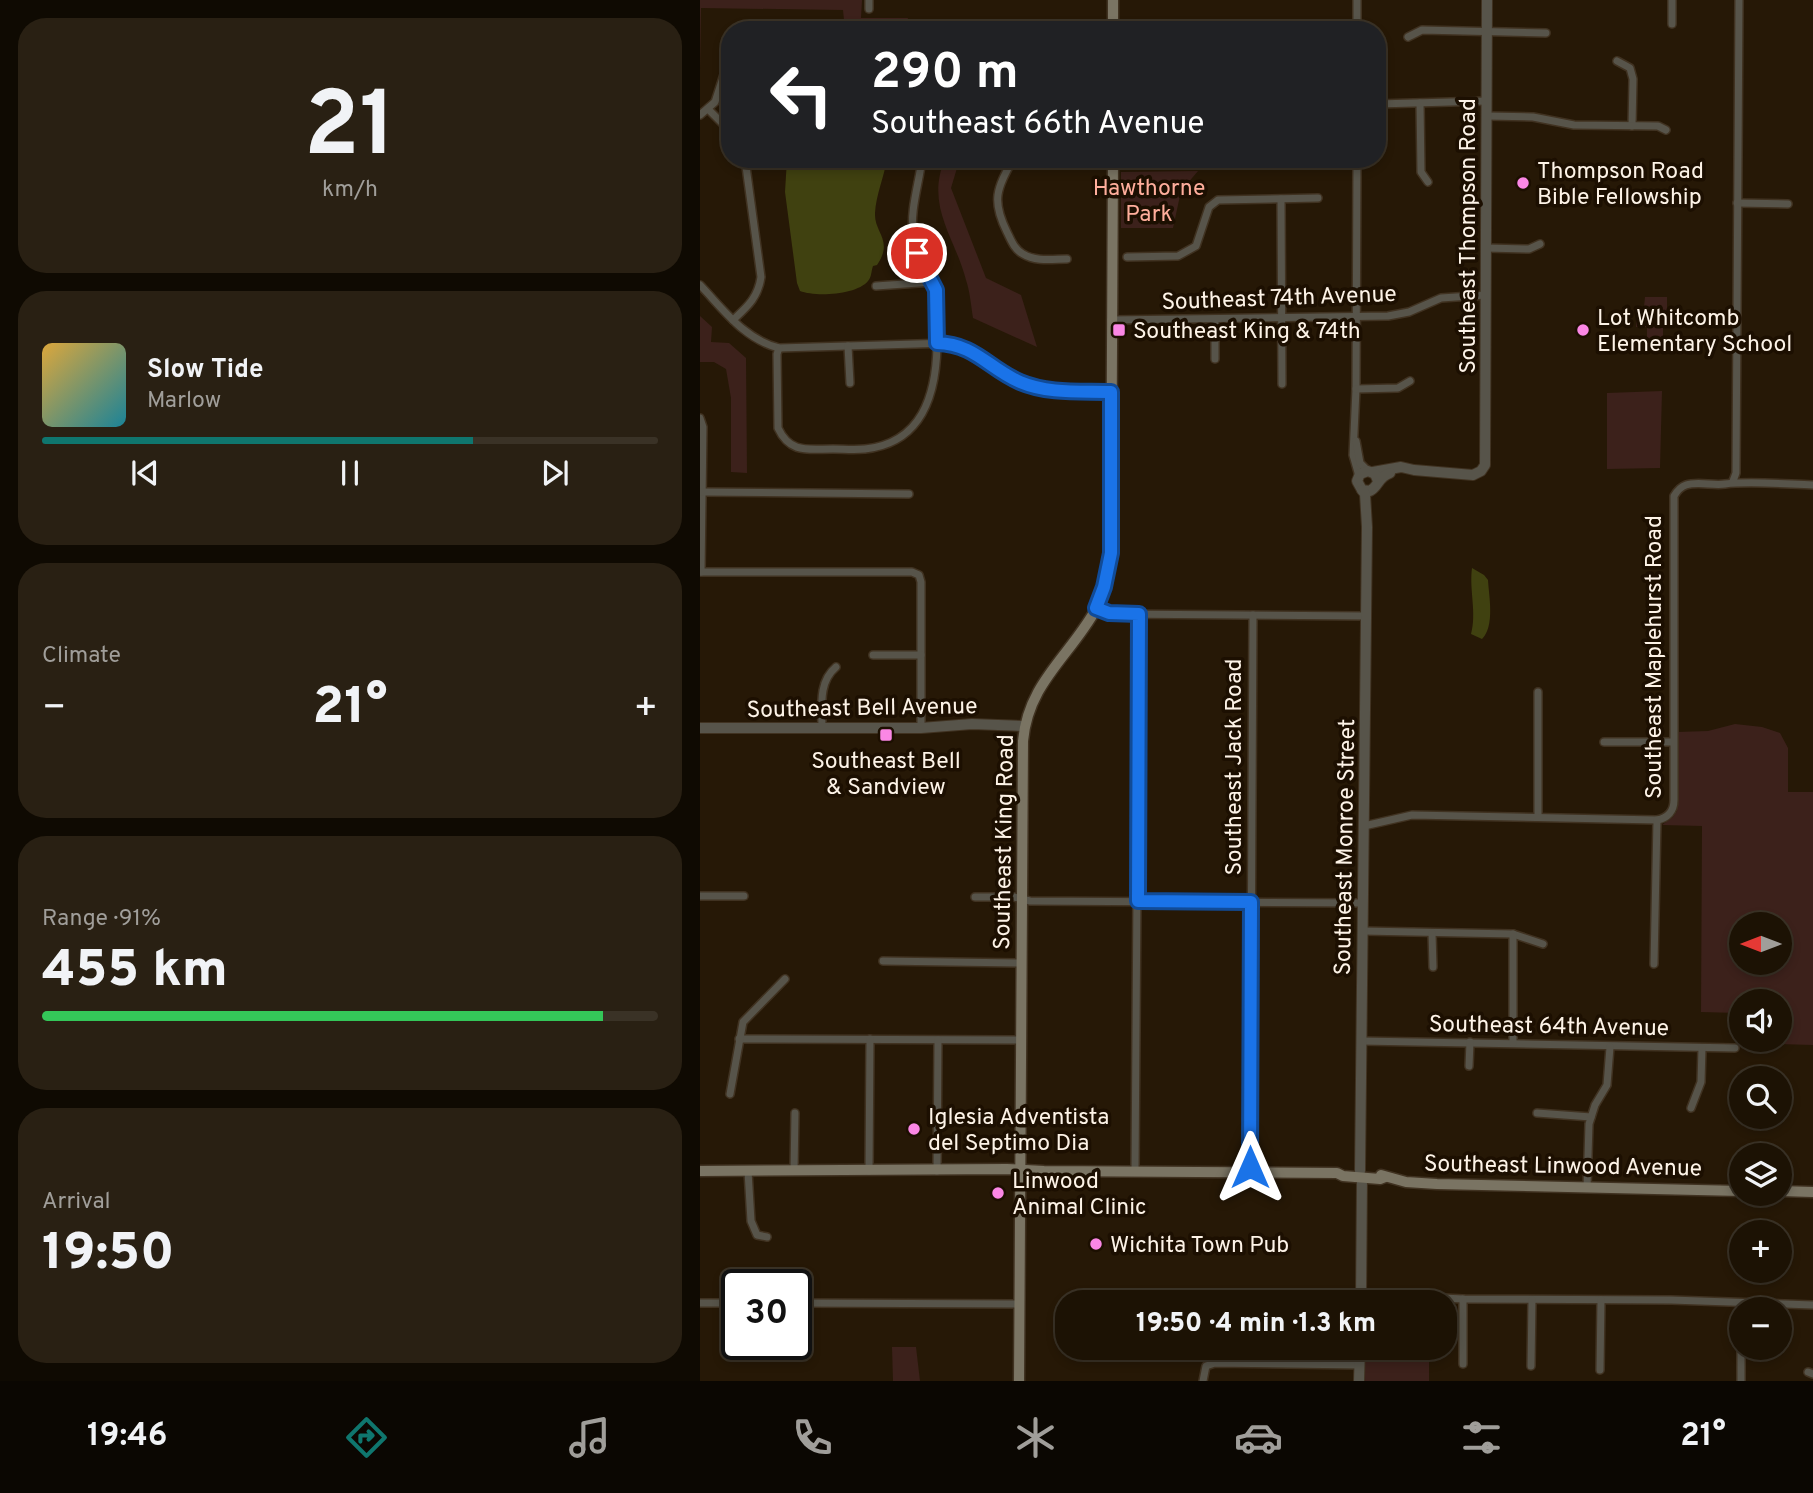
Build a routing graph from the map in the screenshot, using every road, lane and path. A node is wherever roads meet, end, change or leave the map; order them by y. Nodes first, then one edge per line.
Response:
1 (869, 0) edge
2 (1113, 0) edge
3 (1357, 0) edge
4 (1488, 0) edge
5 (1672, 0) edge
6 (1739, 0) edge
7 (869, 9) dead end
8 (1113, 21) edge
9 (1357, 21) edge
10 (1672, 24) dead end
11 (1487, 32) junction
12 (1546, 33) dead end
13 (1408, 37) dead end
14 (1618, 61) dead end
15 (721, 85) edge
16 (1487, 101) junction
17 (1420, 103) junction
18 (1386, 104) edge
19 (708, 109) junction
20 (700, 115) edge
21 (1487, 116) junction
22 (721, 122) edge
23 (1632, 125) junction
24 (1666, 130) dead end
25 (746, 168) edge
26 (920, 168) edge
27 (1008, 168) edge
28 (1112, 168) edge
29 (1357, 168) edge
30 (1428, 182) dead end
31 (1318, 198) dead end
32 (1281, 199) junction
33 (1737, 203) junction
34 (1788, 204) dead end
35 (1540, 244) dead end
36 (1486, 248) junction
37 (1127, 257) dead end
38 (1067, 259) dead end
39 (933, 282) junction
40 (700, 285) edge
41 (876, 286) dead end
42 (1486, 295) junction
43 (1356, 316) junction
44 (1282, 317) junction
45 (1215, 319) junction
46 (733, 320) junction
47 (1111, 320) junction
48 (937, 343) junction
49 (848, 346) junction
50 (779, 348) junction
51 (1215, 359) dead end
52 (1410, 382) dead end
53 (850, 383) dead end
54 (1282, 384) dead end
55 (1356, 389) junction
56 (1111, 392) junction
57 (700, 418) edge
58 (1369, 480) junction
59 (1733, 481) junction
60 (1813, 485) edge
61 (702, 492) edge
62 (909, 494) dead end
63 (700, 572) edge
64 (1096, 608) junction
65 (1139, 614) junction
66 (1254, 615) junction
67 (1366, 616) junction
68 (873, 655) dead end
69 (921, 655) junction
70 (835, 667) dead end
71 (1538, 692) dead end
72 (1025, 726) junction
73 (700, 728) edge
74 (921, 728) junction
75 (822, 729) junction
76 (1604, 742) dead end
77 (1673, 742) junction
78 (1538, 817) junction
79 (1657, 820) junction
80 (1364, 827) junction
81 (700, 896) edge
82 (744, 896) dead end
83 (975, 897) dead end
84 (1022, 899) junction
85 (1138, 901) junction
86 (1251, 902) junction
87 (1363, 903) junction
88 (1363, 931) junction
89 (1432, 933) junction
90 (1513, 934) junction
91 (1543, 944) dead end
92 (883, 961) dead end
93 (1022, 964) junction
94 (1654, 964) dead end
95 (1433, 967) dead end
96 (785, 979) dead end
97 (739, 1039) junction
98 (870, 1040) junction
99 (938, 1040) junction
100 (1021, 1040) junction
101 (1361, 1041) junction
102 (1470, 1042) junction
103 (1513, 1043) junction
104 (1610, 1046) junction
105 (1702, 1048) junction
106 (1729, 1048) edge
107 (1469, 1066) dead end
108 (730, 1094) dead end
109 (1691, 1108) dead end
110 (795, 1113) dead end
111 (1537, 1113) dead end
112 (1591, 1116) junction
113 (1020, 1170) junction
114 (700, 1171) edge
115 (748, 1171) junction
116 (794, 1171) junction
117 (869, 1171) junction
118 (937, 1171) junction
119 (1135, 1172) junction
120 (1250, 1172) junction
121 (1361, 1174) junction
122 (1587, 1188) junction
123 (1729, 1191) edge
124 (1792, 1191) edge
125 (1813, 1192) edge
126 (767, 1237) dead end
127 (1361, 1290) edge
128 (1457, 1299) edge
129 (1463, 1299) junction
130 (1532, 1300) junction
131 (1601, 1300) junction
132 (700, 1303) edge
133 (721, 1303) edge
134 (812, 1303) edge
135 (1019, 1304) junction
136 (1729, 1304) edge
137 (1792, 1304) edge
138 (1813, 1304) edge
139 (1360, 1360) edge
140 (1741, 1360) edge
141 (1462, 1364) dead end
142 (1360, 1365) junction
143 (1531, 1366) dead end
144 (1600, 1370) dead end
145 (1019, 1381) edge
146 (1203, 1381) edge
147 (1359, 1381) edge
148 (1741, 1381) edge

1 - 7 street
2 - 8 main road
3 - 9 street
4 - 11 street, Southeast Thompson Road
5 - 10 street
6 - 33 street
11 - 12 street
11 - 13 street
11 - 16 street, Southeast Thompson Road
14 - 23 street
15 - 19 street
16 - 17 street
16 - 21 street, Southeast Thompson Road
17 - 18 street
17 - 30 street
19 - 20 street
19 - 22 street
21 - 23 street
21 - 36 street, Southeast Thompson Road
23 - 24 street
25 - 46 street
26 - 39 street
27 - 38 street
28 - 47 main road, Southeast King Road
29 - 43 street
31 - 32 street
32 - 37 street
32 - 44 street
33 - 34 street
33 - 59 street
35 - 36 street
36 - 42 street, Southeast Thompson Road
39 - 41 street
39 - 48 street
40 - 46 street
42 - 43 street, Southeast 74th Avenue
42 - 58 street, Southeast Thompson Road
43 - 44 street, Southeast 74th Avenue
43 - 55 street
44 - 45 street, Southeast 74th Avenue
44 - 54 street
45 - 47 street, Southeast 74th Avenue
45 - 51 street
46 - 50 street
47 - 56 main road, Southeast King Road
48 - 49 street
48 - 50 street
48 - 56 street
49 - 50 street
49 - 53 street
52 - 55 street
55 - 58 street
56 - 64 main road, Southeast King Road
57 - 61 street
58 - 67 street, Southeast Monroe Street
59 - 60 street
59 - 77 street, Southeast Maplehurst Road
61 - 62 street
61 - 63 street
63 - 69 street
64 - 65 street
64 - 72 main road, Southeast King Road
65 - 66 street
65 - 85 street
66 - 67 street
66 - 86 street, Southeast Jack Road
67 - 80 street, Southeast Monroe Street
68 - 69 street
69 - 74 street
70 - 75 street
71 - 78 street
72 - 74 street, Southeast Bell Avenue
72 - 84 main road, Southeast King Road
73 - 75 street, Southeast Bell Avenue
74 - 75 street, Southeast Bell Avenue
76 - 77 street
77 - 79 street, Southeast Maplehurst Road
78 - 79 street, Southeast Maplehurst Road
78 - 80 street, Southeast Maplehurst Road
79 - 94 street
80 - 87 street, Southeast Monroe Street
81 - 82 street
83 - 84 street
84 - 85 street
84 - 93 main road, Southeast King Road
85 - 86 street
85 - 119 street
86 - 87 street
86 - 120 street, Southeast Jack Road
87 - 88 street, Southeast Monroe Street
88 - 89 street
88 - 101 street, Southeast Monroe Street
89 - 90 street
89 - 95 street
90 - 91 street
90 - 103 street
92 - 93 street
93 - 100 main road, Southeast King Road
96 - 97 street
97 - 98 street
97 - 108 street
98 - 99 street
98 - 117 street
99 - 100 street
99 - 118 street
100 - 113 main road, Southeast King Road
101 - 102 street, Southeast 64th Avenue
101 - 121 street, Southeast Monroe Street
102 - 103 street, Southeast 64th Avenue
102 - 107 street
103 - 104 street, Southeast 64th Avenue
104 - 105 street, Southeast 64th Avenue
104 - 112 street
105 - 106 street, Southeast 64th Avenue
105 - 109 street
110 - 116 street
111 - 112 street
112 - 122 street
113 - 118 main road, Southeast Linwood Avenue
113 - 119 main road, Southeast Linwood Avenue
113 - 135 main road, Southeast King Road
114 - 115 main road, Southeast Linwood Avenue
115 - 116 main road, Southeast Linwood Avenue
115 - 126 street
116 - 117 main road, Southeast Linwood Avenue
117 - 118 main road, Southeast Linwood Avenue
119 - 120 main road, Southeast Linwood Avenue
120 - 121 main road, Southeast Linwood Avenue
121 - 122 main road, Southeast Linwood Avenue
121 - 127 street, Southeast Monroe Street
122 - 123 main road, Southeast Linwood Avenue
124 - 125 main road
128 - 129 street
129 - 130 street
129 - 141 street
130 - 131 street
130 - 143 street
131 - 136 street
131 - 144 street
132 - 133 street
134 - 135 street
135 - 145 main road, Southeast King Road
137 - 138 street
139 - 142 street
140 - 148 street
142 - 146 street
142 - 147 street

